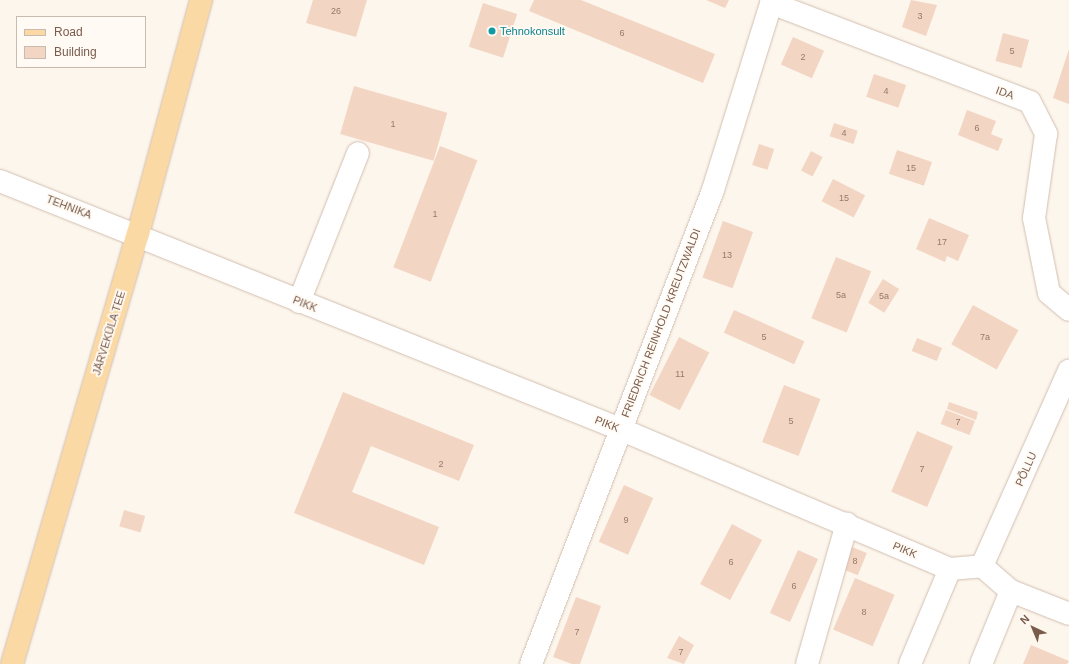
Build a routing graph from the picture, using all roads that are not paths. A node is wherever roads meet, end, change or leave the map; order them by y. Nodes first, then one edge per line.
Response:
1 (201, 0) edge
2 (772, 1) edge
3 (358, 152) dead end
4 (0, 181) edge
5 (138, 234) junction
6 (299, 302) junction
7 (1069, 310) edge
8 (1069, 371) edge
9 (620, 429) junction
10 (847, 524) junction
11 (982, 566) junction
12 (950, 569) junction
13 (1011, 591) junction
14 (1069, 614) edge
15 (12, 664) edge
16 (530, 664) edge
17 (807, 664) edge
18 (910, 664) edge
19 (981, 664) edge

1 - 5 main road, JÄRVEKÜLA TEE
2 - 7 street, IDA
2 - 9 street, FRIEDRICH REINHOLD KREUTZWALDI
3 - 6 street
4 - 5 street, TEHNIKA
5 - 6 street, PIKK
5 - 15 main road, JÄRVEKÜLA TEE
6 - 9 street, PIKK
8 - 11 street, PÕLLU
9 - 10 street, PIKK
9 - 16 street, FRIEDRICH REINHOLD KREUTZWALDI
10 - 12 street, PIKK
10 - 17 street
11 - 12 street, PIKK
11 - 13 street
12 - 18 street
13 - 14 street
13 - 19 street

